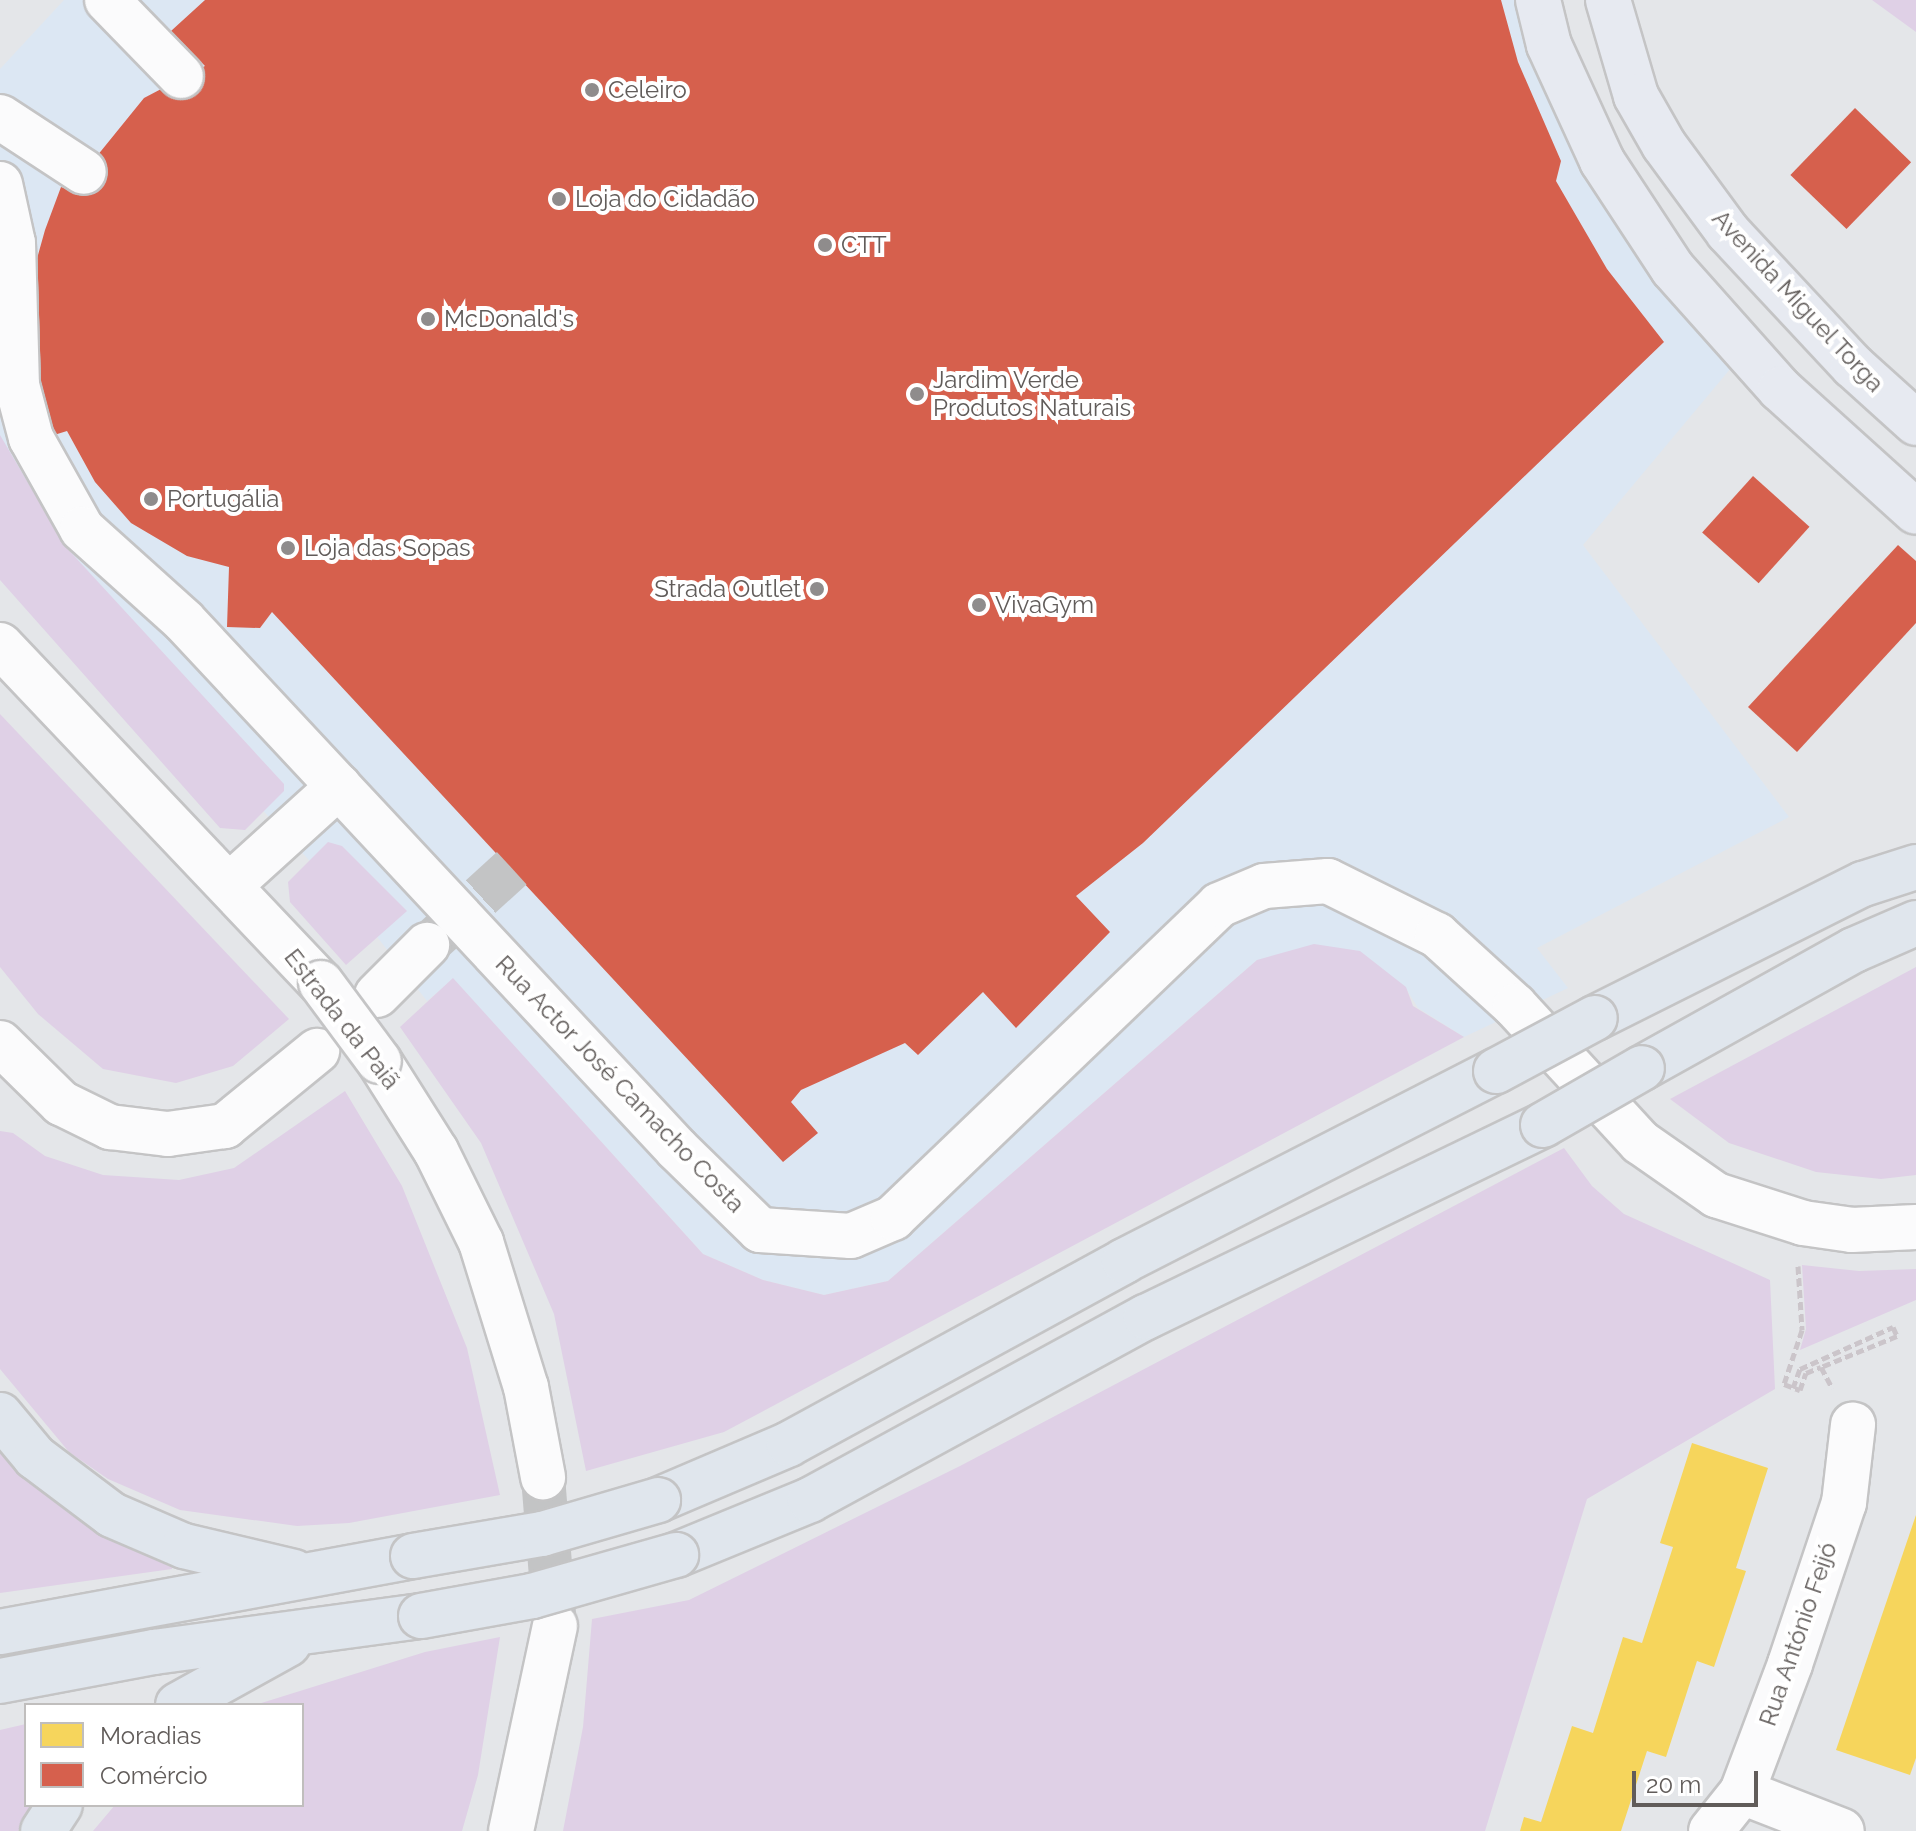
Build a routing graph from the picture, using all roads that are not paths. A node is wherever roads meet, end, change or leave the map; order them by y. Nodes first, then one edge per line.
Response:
1 (107, 0) edge
2 (1538, 0) edge
3 (1608, 0) edge
4 (181, 76) dead end
5 (0, 117) edge
6 (84, 172) dead end
7 (0, 184) edge
8 (1916, 423) edge
9 (84, 465) dead end
10 (1916, 512) edge
11 (82, 529) junction
12 (0, 645) edge
13 (339, 786) junction
14 (1916, 867) edge
15 (230, 885) junction
16 (1916, 923) edge
17 (427, 945) tunnel mouth
18 (377, 995) dead end
19 (0, 1043) edge
20 (317, 1051) dead end
21 (1916, 1227) edge
22 (0, 1415) edge
23 (1853, 1425) road end
24 (543, 1477) tunnel mouth
25 (312, 1577) junction
26 (555, 1626) tunnel mouth
27 (0, 1632) edge
28 (304, 1635) junction
29 (0, 1681) edge
30 (182, 1703) edge
31 (1742, 1792) junction
32 (59, 1807) edge
33 (43, 1831) edge
34 (511, 1831) edge
35 (1711, 1831) edge
36 (1842, 1831) edge

1 - 4 street
2 - 10 main road
3 - 8 main road, Avenida Miguel Torga
5 - 6 street
7 - 11 street, Rua Actor José Camacho Costa
9 - 11 street
11 - 13 street, Rua Actor José Camacho Costa
12 - 15 street, Estrada da Paiã
13 - 15 street
13 - 21 street, Rua Actor José Camacho Costa
14 - 25 highway, bridge
15 - 24 street, Estrada da Paiã, bridge
16 - 28 highway, bridge
17 - 18 street
19 - 20 street
22 - 25 highway
23 - 31 street, Rua António Feijó
25 - 27 highway
26 - 34 street
28 - 29 highway
28 - 30 highway
31 - 35 street, Rua António Feijó
31 - 36 street
32 - 33 highway

